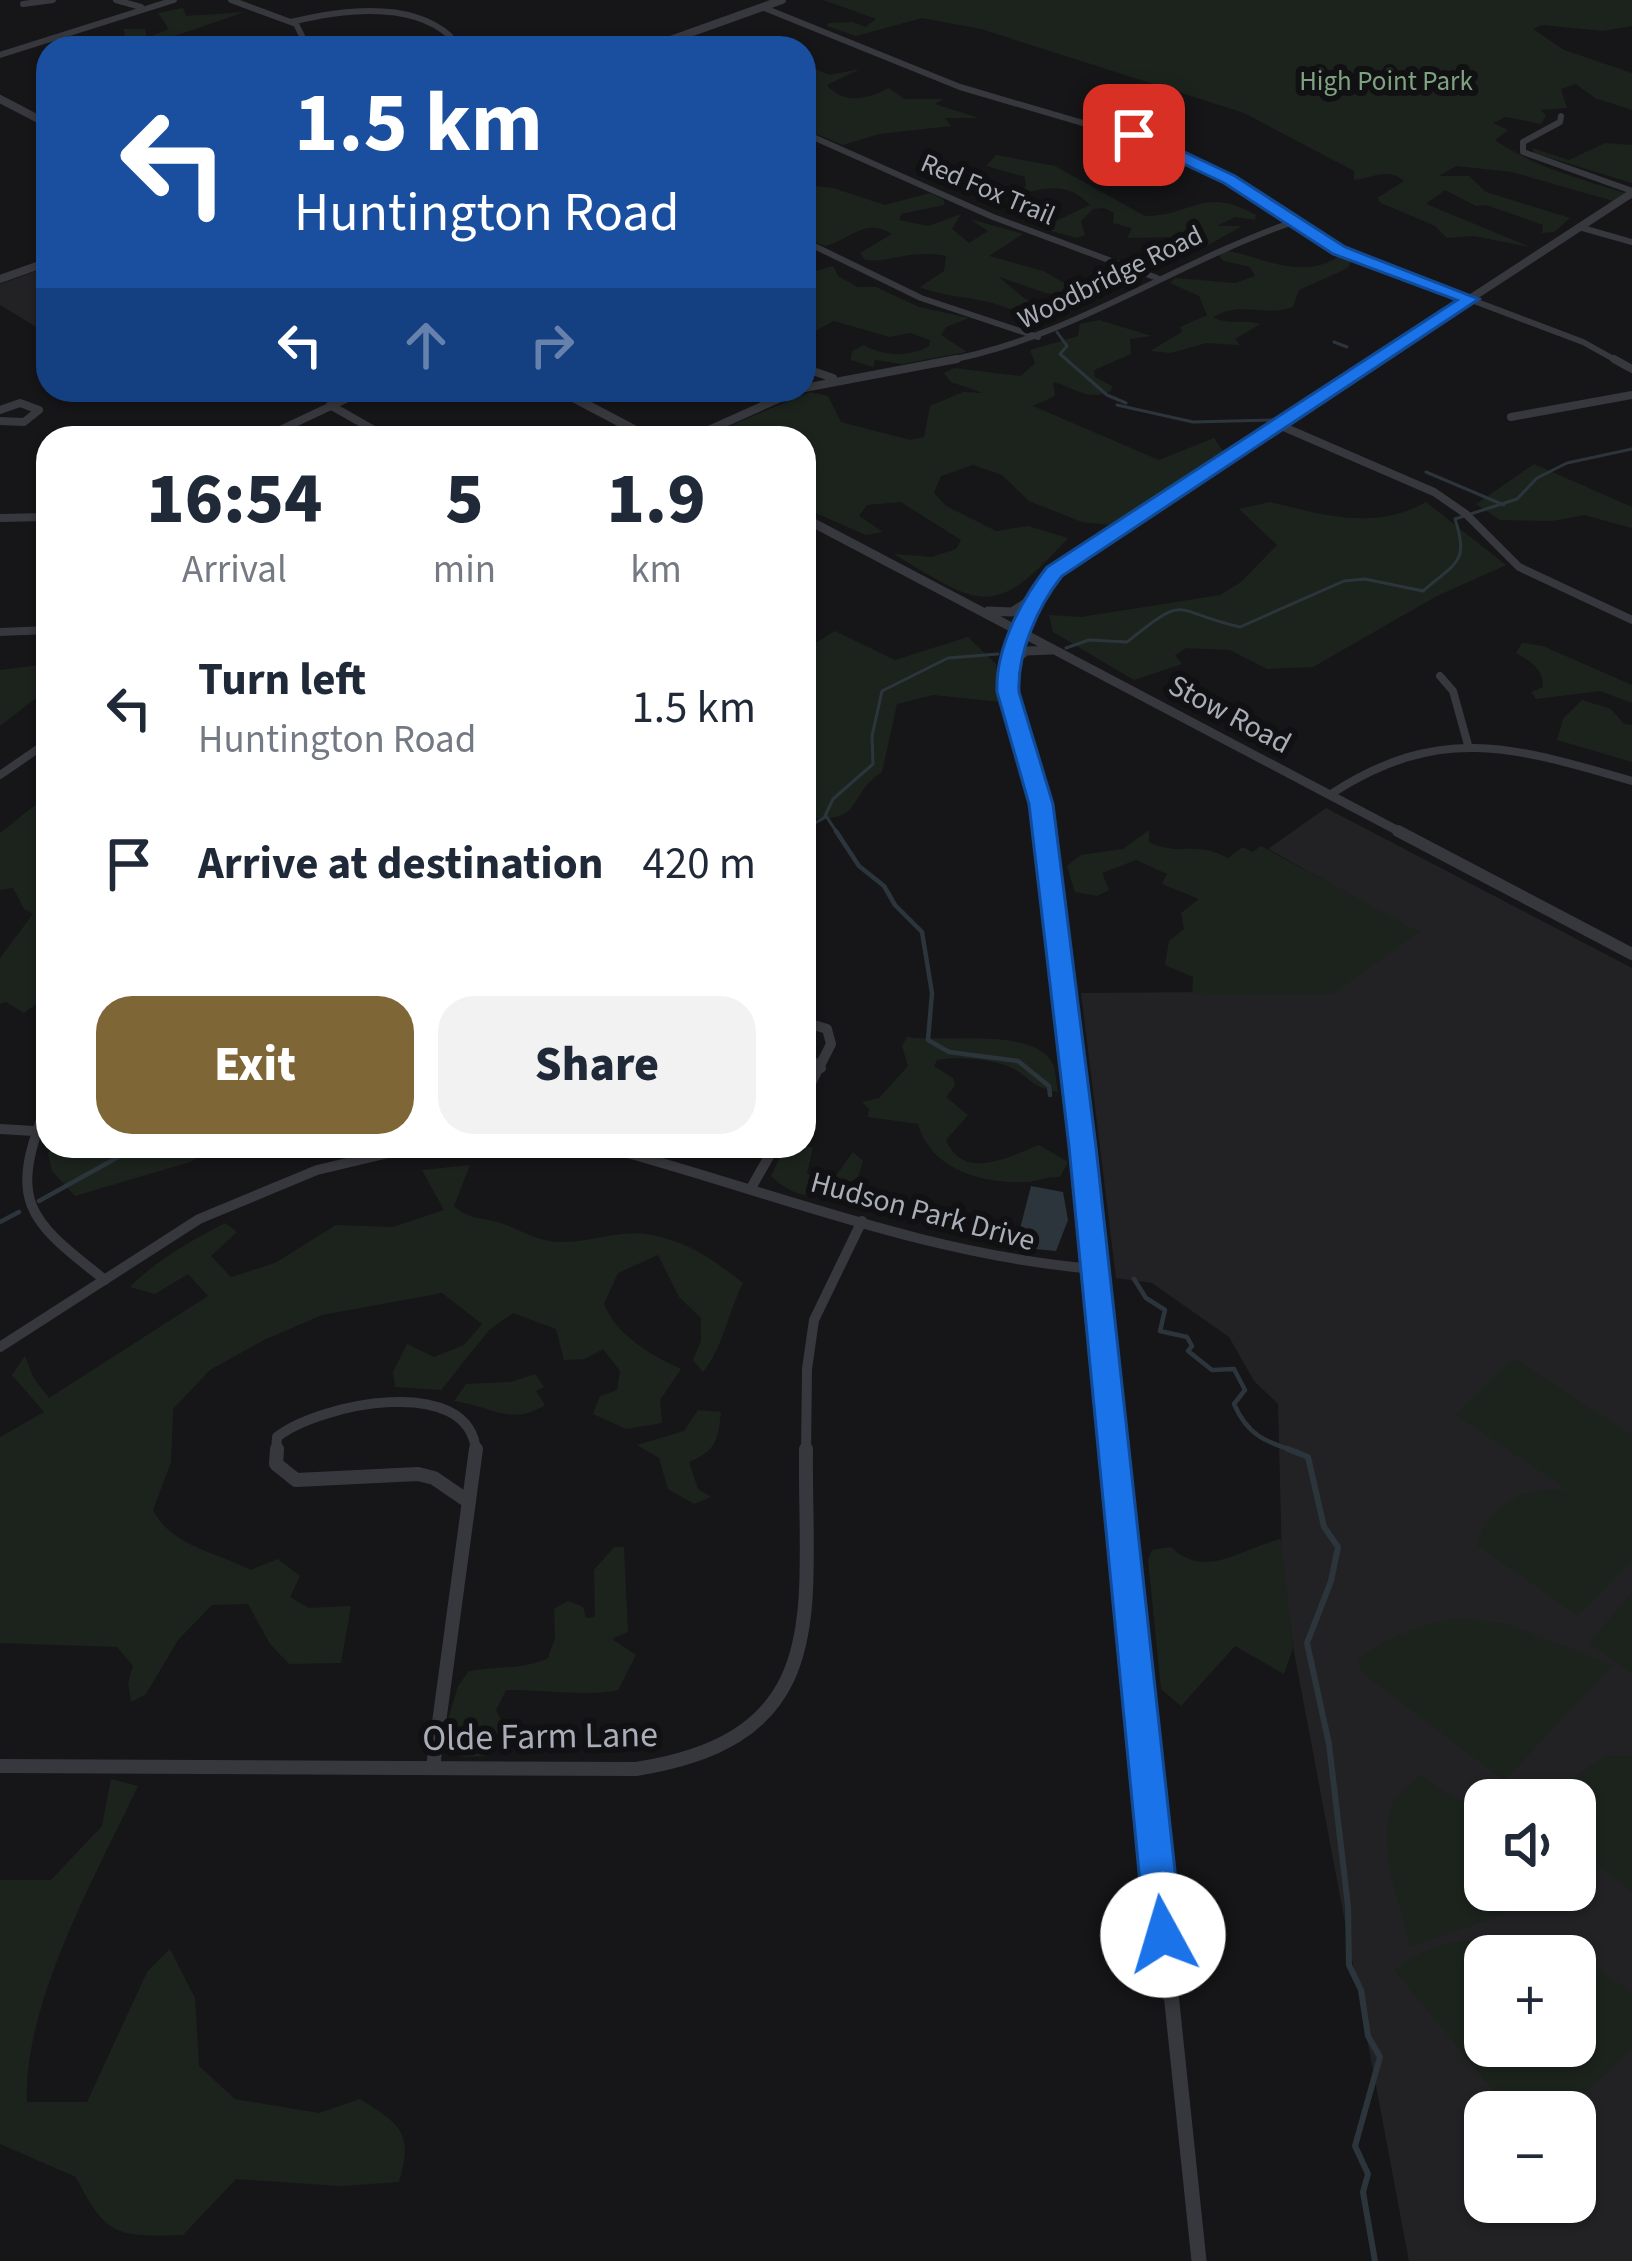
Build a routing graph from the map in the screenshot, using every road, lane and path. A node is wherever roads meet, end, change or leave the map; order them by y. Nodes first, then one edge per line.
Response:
1 (53, 0) edge
2 (116, 0) edge
3 (174, 0) edge
4 (231, 0) edge
5 (782, 0) edge
6 (362, 1) edge
7 (390, 2) edge
8 (23, 4) dead end
9 (141, 7) junction
10 (762, 7) junction
11 (351, 9) junction
12 (396, 9) junction
13 (291, 22) junction
14 (67, 36) edge
15 (303, 36) edge
16 (449, 36) edge
17 (681, 36) edge
18 (36, 46) edge
19 (0, 55) edge
20 (0, 99) edge
21 (1562, 116) dead end
22 (36, 118) edge
23 (816, 138) edge
24 (1632, 192) edge
25 (1290, 223) junction
26 (1579, 227) junction
27 (1632, 242) edge
28 (816, 248) edge
29 (36, 266) edge
30 (1157, 278) junction
31 (0, 279) edge
32 (1470, 299) junction
33 (1038, 338) junction
34 (1632, 369) edge
35 (816, 372) edge
36 (836, 380) junction
37 (816, 385) edge
38 (1632, 395) edge
39 (0, 396) edge
40 (336, 402) edge
41 (582, 402) edge
42 (772, 402) edge
43 (13, 404) junction
44 (329, 405) junction
45 (0, 410) edge
46 (1511, 417) dead end
47 (0, 421) edge
48 (1279, 425) junction
49 (287, 426) edge
50 (367, 426) edge
51 (627, 426) edge
52 (718, 426) edge
53 (36, 517) edge
54 (0, 518) edge
55 (816, 524) edge
56 (1035, 596) junction
57 (967, 603) junction
58 (1632, 620) edge
59 (36, 630) edge
60 (0, 632) edge
61 (1021, 632) junction
62 (1063, 653) junction
63 (1009, 665) junction
64 (1440, 676) dead end
65 (1468, 745) junction
66 (36, 750) edge
67 (0, 775) edge
68 (1632, 781) edge
69 (1330, 794) junction
70 (1632, 954) edge
71 (816, 1025) edge
72 (816, 1064) edge
73 (821, 1068) junction
74 (816, 1077) edge
75 (36, 1127) edge
76 (0, 1129) edge
77 (34, 1131) junction
78 (368, 1158) edge
79 (645, 1158) edge
80 (768, 1158) edge
81 (751, 1188) junction
82 (862, 1221) junction
83 (1095, 1269) junction
84 (105, 1280) junction
85 (0, 1347) edge
86 (470, 1502) junction
87 (0, 1766) edge
88 (433, 1767) junction
89 (1199, 2261) edge

1 - 8 street
2 - 9 street
3 - 9 street
4 - 13 street
5 - 10 street
6 - 11 street
7 - 12 street
9 - 14 street
10 - 17 street
10 - 25 street
11 - 12 street
11 - 13 street
12 - 16 street
13 - 15 street
18 - 19 street
20 - 22 street
21 - 24 street
23 - 30 street, Red Fox Trail
24 - 26 street
25 - 30 street, Woodbridge Road
25 - 32 street
26 - 27 street
26 - 32 street
28 - 33 street
29 - 31 street
30 - 33 street, Woodbridge Road
32 - 34 street
32 - 48 street
33 - 36 street, Woodbridge Road
35 - 36 street
36 - 37 street, Woodbridge Road
38 - 46 street
39 - 43 street
40 - 44 street
41 - 51 street
42 - 52 street, Woodbridge Road
43 - 45 street
43 - 47 street
44 - 49 street
44 - 50 street
48 - 56 street
48 - 58 street
53 - 54 street
55 - 57 street, Stow Road
56 - 57 street
56 - 61 street
57 - 61 street, Stow Road
59 - 60 street
61 - 62 street, Stow Road
61 - 63 street
62 - 63 street
62 - 69 street, Stow Road
63 - 83 street
64 - 65 street
65 - 68 street
65 - 69 street
66 - 67 street
69 - 70 street, Stow Road
71 - 73 street
72 - 73 street
73 - 74 street
75 - 77 street
76 - 77 street
77 - 84 street
78 - 84 street
79 - 81 street, Hudson Park Drive
80 - 81 street
81 - 82 street, Hudson Park Drive
82 - 83 street, Hudson Park Drive
82 - 88 street, Olde Farm Lane
83 - 89 street
84 - 85 street
86 - 86 street
86 - 88 street
87 - 88 street, Olde Farm Lane

